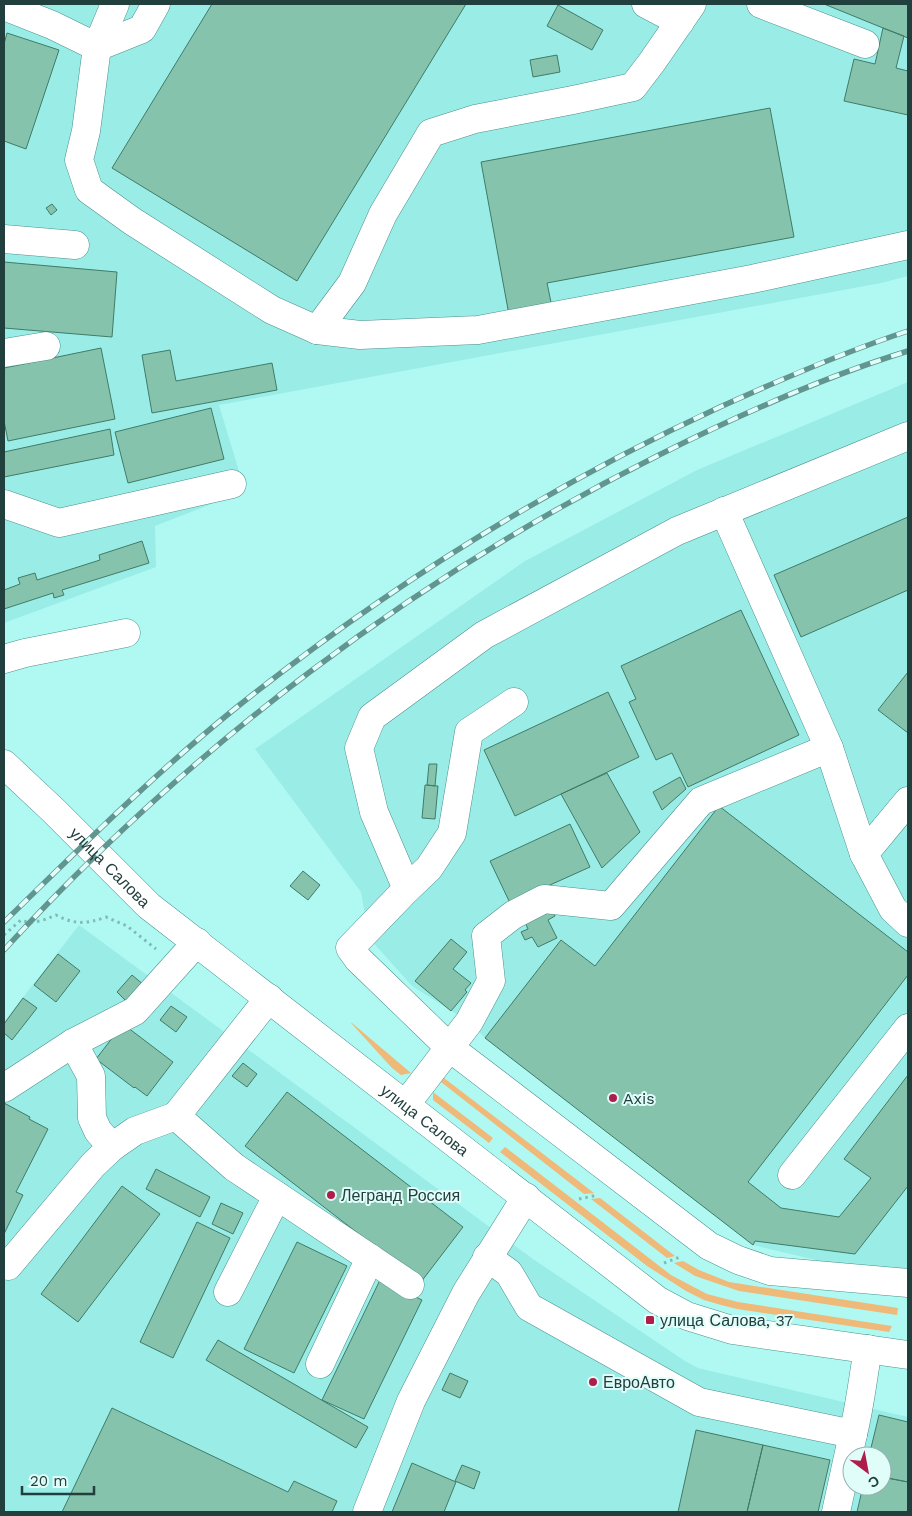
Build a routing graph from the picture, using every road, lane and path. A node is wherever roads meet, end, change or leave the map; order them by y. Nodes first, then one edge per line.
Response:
1 (115, 4) edge
2 (156, 4) edge
3 (646, 4) edge
4 (761, 4) edge
5 (4, 6) edge
6 (686, 13) edge
7 (865, 44) dead end
8 (97, 47) junction
9 (4, 239) edge
10 (75, 245) dead end
11 (908, 245) edge
12 (317, 330) junction
13 (46, 346) dead end
14 (4, 353) edge
15 (908, 436) edge
16 (232, 484) dead end
17 (4, 504) edge
18 (724, 511) junction
19 (126, 633) dead end
20 (4, 659) edge
21 (514, 702) dead end
22 (829, 748) junction
23 (4, 764) edge
24 (908, 801) edge
25 (864, 854) junction
26 (407, 889) junction
27 (908, 923) edge
28 (4, 936) edge
29 (196, 942) junction
30 (162, 953) dead end
31 (269, 998) junction
32 (908, 1028) edge
33 (73, 1043) junction
34 (450, 1048) junction
35 (4, 1088) edge
36 (406, 1104) junction
37 (176, 1116) junction
38 (112, 1147) junction
39 (792, 1175) dead end
40 (277, 1196) junction
41 (526, 1197) junction
42 (488, 1257) junction
43 (370, 1258) junction
44 (8, 1266) dead end
45 (908, 1283) edge
46 (410, 1285) dead end
47 (228, 1292) dead end
48 (868, 1349) junction
49 (908, 1351) edge
50 (320, 1364) dead end
51 (854, 1434) junction
52 (367, 1512) edge
53 (836, 1512) edge

1 - 8 street
2 - 8 street
3 - 6 street
4 - 7 street
5 - 8 street
6 - 12 street
8 - 12 street
9 - 10 street
11 - 12 street
13 - 14 street
15 - 18 street
16 - 17 street
18 - 22 street
18 - 26 street
19 - 20 street
21 - 26 street
22 - 25 street
22 - 34 street
23 - 29 street, улица Салова
24 - 25 street
25 - 27 street
26 - 34 street
28 - 30 path
29 - 31 street, улица Салова
29 - 33 street
31 - 36 street, улица Салова
31 - 37 street
32 - 39 street
33 - 35 street
33 - 38 street
34 - 36 street
34 - 45 street
36 - 41 street, улица Салова
37 - 38 street
37 - 40 street
38 - 44 street
40 - 43 street
40 - 47 street
41 - 42 street
41 - 48 street, улица Салова
42 - 51 street
42 - 52 street
43 - 46 street
43 - 50 street
48 - 49 street, улица Салова
48 - 51 street
51 - 53 street

